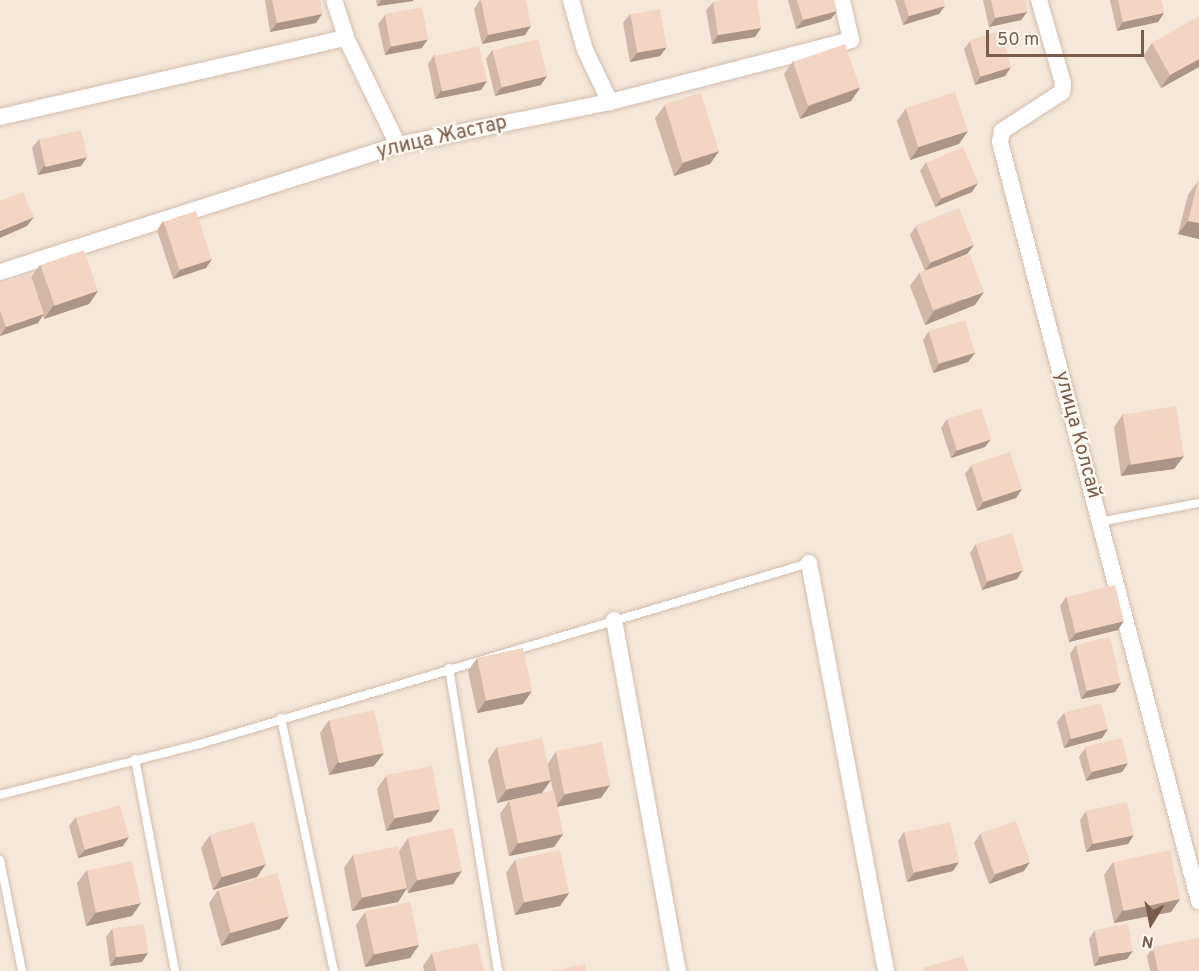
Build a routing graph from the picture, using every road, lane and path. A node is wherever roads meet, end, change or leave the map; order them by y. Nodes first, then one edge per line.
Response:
1 (334, 0) edge
2 (571, 0) edge
3 (842, 0) edge
4 (1039, 0) edge
5 (346, 38) junction
6 (610, 102) junction
7 (0, 117) edge
8 (398, 145) junction
9 (0, 272) edge
10 (1199, 503) edge
11 (1100, 522) junction
12 (809, 563) joint
13 (614, 620) junction
14 (449, 668) junction
15 (281, 718) junction
16 (135, 759) junction
17 (0, 795) edge
18 (0, 860) edge
19 (1199, 901) edge
20 (22, 971) edge
21 (175, 971) edge
22 (334, 971) edge
23 (498, 971) edge
24 (678, 971) edge
25 (886, 971) edge

1 - 5 street
2 - 6 street
3 - 6 street, улица Жастар
4 - 11 street, улица Колсай
5 - 7 street
5 - 8 street
6 - 8 street, улица Жастар
8 - 9 street, улица Жастар
10 - 11 lane
11 - 19 street, улица Колсай
12 - 13 lane
12 - 25 street
13 - 14 lane
13 - 24 street
14 - 15 lane
14 - 23 lane
15 - 16 lane
15 - 22 lane
16 - 17 lane
16 - 21 lane
18 - 20 lane

